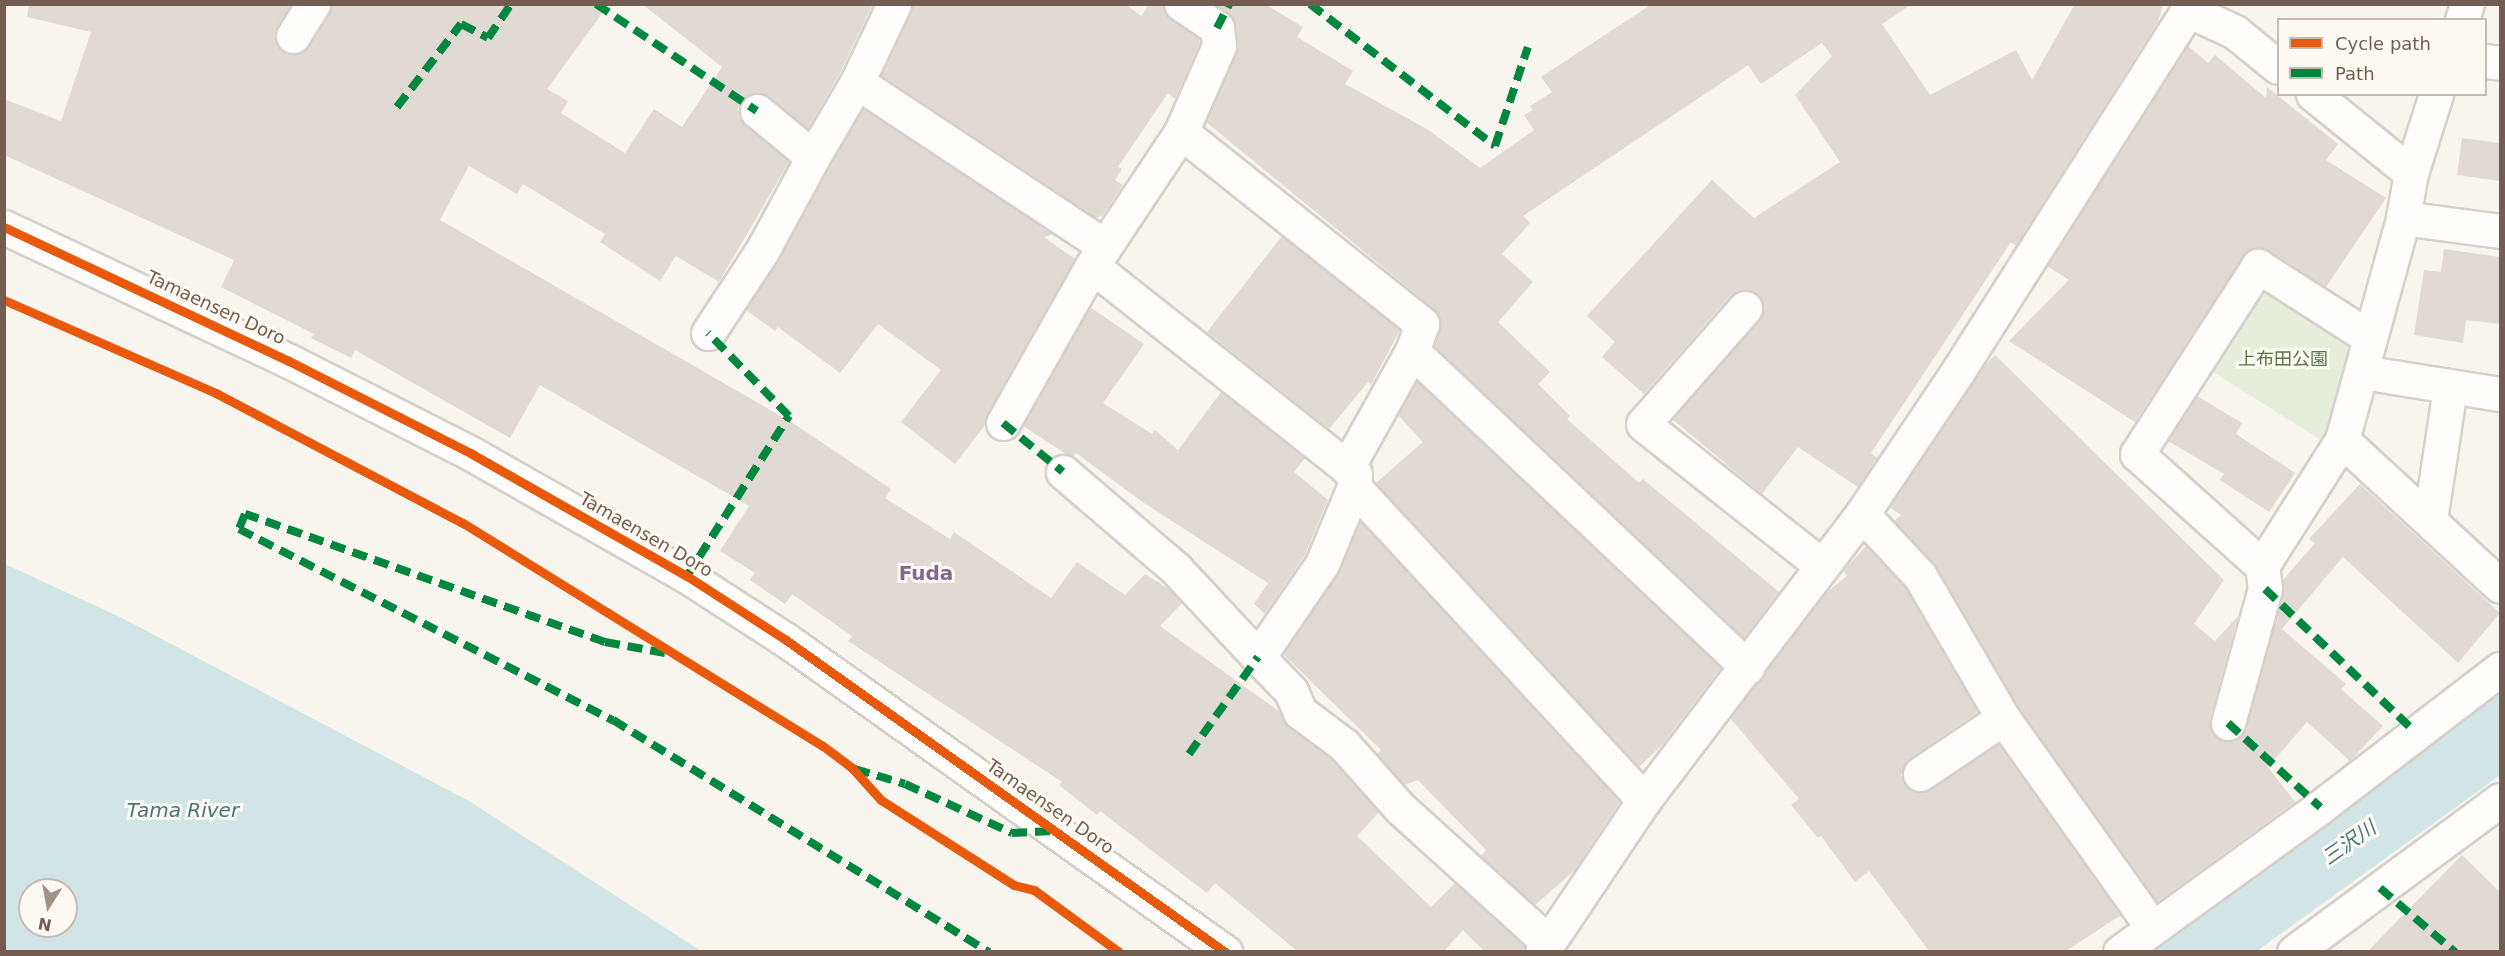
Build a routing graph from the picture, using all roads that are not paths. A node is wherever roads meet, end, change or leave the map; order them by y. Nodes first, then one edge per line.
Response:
1 (313, 4) edge
2 (894, 4) edge
3 (1181, 4) edge
4 (2190, 7) edge
5 (2235, 32) junction
6 (293, 36) dead end
7 (2277, 37) edge
8 (2277, 66) edge
9 (857, 82) junction
10 (2315, 96) edge
11 (2435, 96) edge
12 (757, 111) dead end
13 (1181, 132) junction
14 (813, 157) junction
15 (2411, 173) junction
16 (2403, 218) junction
17 (4, 227) edge
18 (2500, 231) edge
19 (1098, 256) junction
20 (1745, 308) dead end
21 (708, 333) dead end
22 (2369, 337) junction
23 (1412, 351) junction
24 (2362, 372) junction
25 (2450, 388) junction
26 (2500, 394) edge
27 (1003, 423) dead end
28 (2342, 440) junction
29 (1063, 472) dead end
30 (1350, 477) junction
31 (1862, 514) junction
32 (2430, 520) junction
33 (1822, 566) junction
34 (2262, 567) junction
35 (2500, 586) edge
36 (1258, 657) junction
37 (1747, 667) junction
38 (2500, 669) edge
39 (2002, 718) junction
40 (2228, 723) dead end
41 (1920, 774) dead end
42 (1644, 800) junction
43 (2500, 800) edge
44 (2152, 927) junction
45 (1545, 947) edge
46 (1225, 951) edge
47 (2120, 951) edge
48 (2294, 951) edge

1 - 6 street
2 - 9 street
3 - 13 street
4 - 5 street
4 - 31 street
5 - 7 street
5 - 8 street
9 - 14 street
9 - 19 street
10 - 15 street
11 - 15 street
12 - 14 street
13 - 19 street
13 - 23 street
14 - 21 street
15 - 16 street
16 - 18 street
16 - 22 street
17 - 46 street, Tamaensen Doro
19 - 27 street
19 - 30 street
20 - 33 street
22 - 24 street
22 - 34 street
23 - 30 street
23 - 37 street
24 - 25 street
24 - 28 street
25 - 26 street
25 - 32 street
28 - 32 street
28 - 34 street
29 - 36 street
30 - 36 street
30 - 42 street
31 - 33 street
31 - 39 street
32 - 35 street
33 - 37 street
34 - 40 street
36 - 45 street
37 - 42 street
38 - 44 street
39 - 41 street
39 - 44 street
42 - 45 street
43 - 48 street
44 - 47 street

